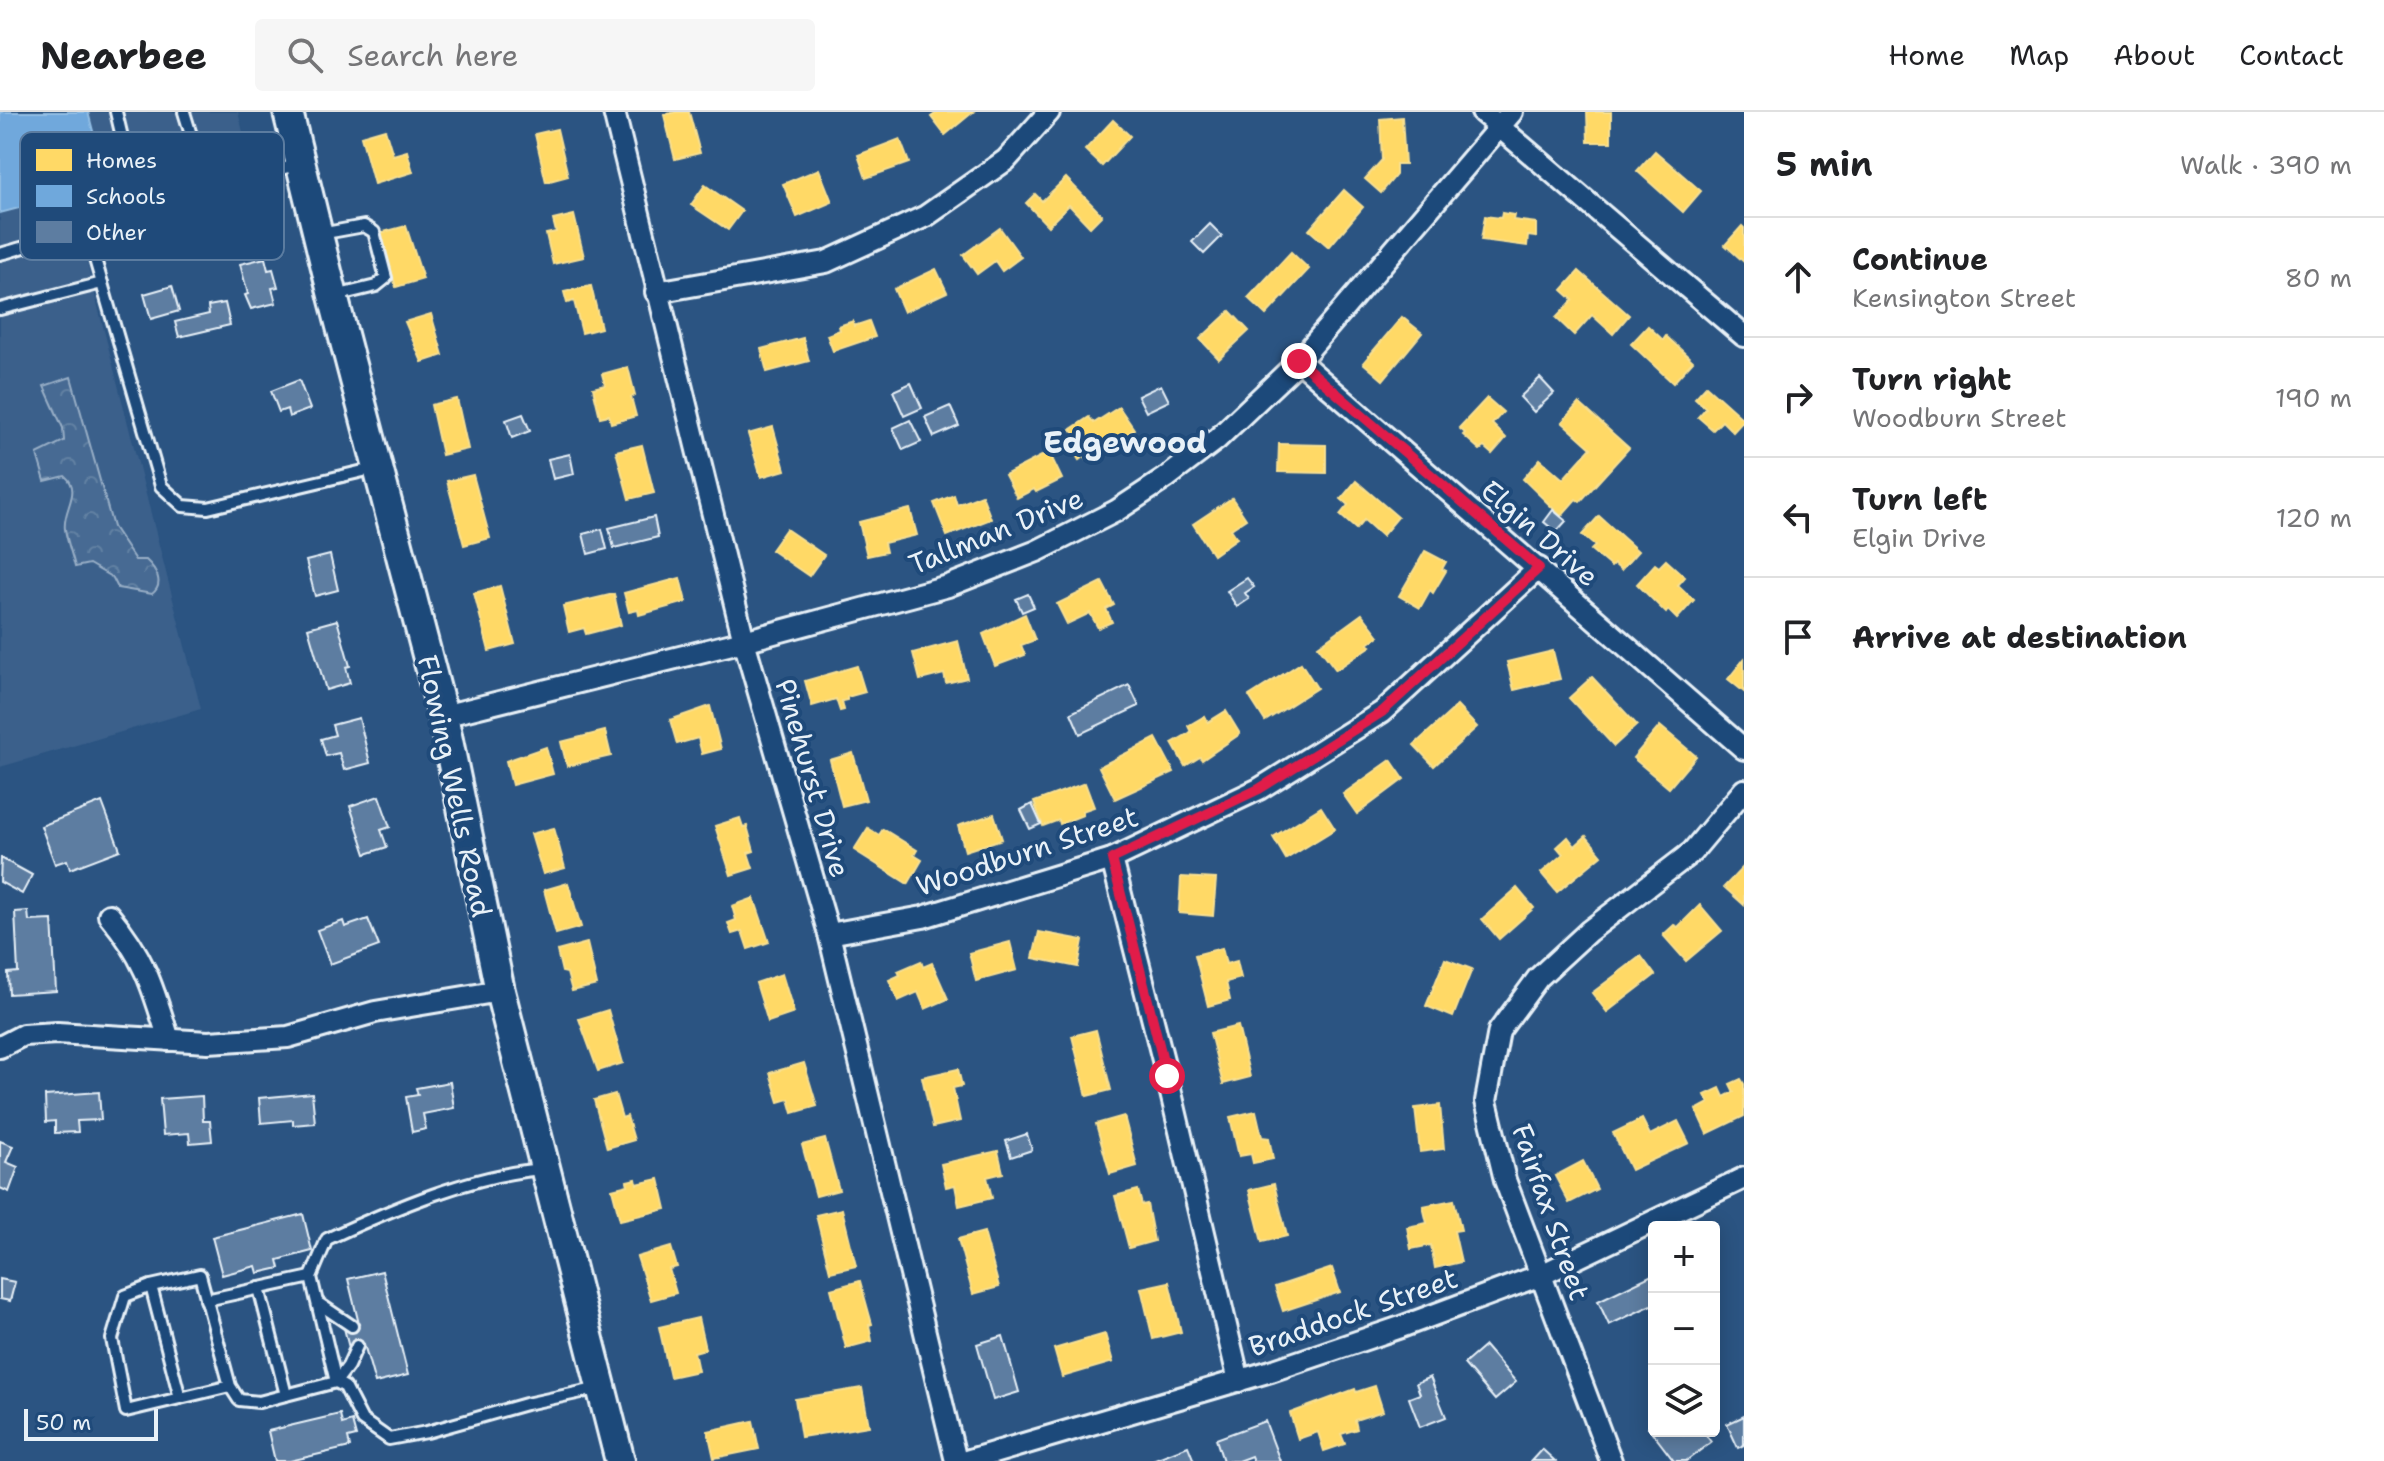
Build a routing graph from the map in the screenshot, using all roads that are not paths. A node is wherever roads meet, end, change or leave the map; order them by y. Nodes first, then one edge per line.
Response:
1 (116, 112) edge
2 (184, 112) edge
3 (288, 112) edge
4 (614, 112) edge
5 (1049, 112) edge
6 (1482, 112) edge
7 (1505, 120) edge
8 (121, 132) edge
9 (190, 132) edge
10 (300, 165) junction
11 (284, 169) edge
12 (318, 234) junction
13 (20, 249) edge
14 (0, 254) edge
15 (95, 260) edge
16 (102, 283) junction
17 (656, 292) junction
18 (333, 296) junction
19 (0, 309) edge
20 (1744, 336) edge
21 (1299, 361) junction
22 (378, 468) junction
23 (1539, 568) junction
24 (744, 641) junction
25 (443, 716) junction
26 (1744, 749) edge
27 (1744, 790) edge
28 (1112, 859) junction
29 (109, 915) dead end
30 (829, 934) junction
31 (500, 991) junction
32 (169, 1040) junction
33 (0, 1047) edge
34 (545, 1169) junction
35 (1744, 1178) edge
36 (1541, 1275) junction
37 (311, 1277) junction
38 (151, 1286) junction
39 (259, 1288) junction
40 (206, 1300) junction
41 (318, 1303) junction
42 (352, 1326) dead end
43 (357, 1346) dead end
44 (1239, 1381) junction
45 (336, 1382) junction
46 (230, 1386) junction
47 (602, 1388) junction
48 (286, 1395) junction
49 (180, 1398) junction
50 (620, 1461) edge
51 (956, 1461) edge
52 (966, 1461) edge
53 (1611, 1461) edge

1 - 8 lane
2 - 9 lane
3 - 10 main road, Flowing Wells Road
4 - 17 street, Pinehurst Drive
5 - 17 street
6 - 7 street
7 - 20 street
7 - 21 street, Tallman Drive
10 - 11 lane
10 - 12 main road, Flowing Wells Road
12 - 18 main road, Flowing Wells Road
12 - 18 lane
13 - 14 lane
15 - 16 lane
16 - 19 lane
16 - 22 lane
17 - 24 street, Pinehurst Drive
18 - 22 main road, Flowing Wells Road
21 - 23 street, Elgin Drive
21 - 24 street, Tallman Drive
22 - 25 main road, Flowing Wells Road
23 - 26 street, Elgin Drive
23 - 28 street, Woodburn Street
24 - 25 street, Tallman Drive
24 - 30 street, Pinehurst Drive
25 - 31 main road, Flowing Wells Road
27 - 36 street, Fairfax Street
28 - 30 street, Woodburn Street
28 - 44 street
29 - 32 street
30 - 51 street, Pinehurst Drive
31 - 32 street
31 - 34 main road, Flowing Wells Road
32 - 33 street
34 - 37 lane
34 - 47 main road, Flowing Wells Road
35 - 36 street, Braddock Street
36 - 44 street, Braddock Street
36 - 53 street, Fairfax Street
37 - 39 lane
37 - 41 lane
38 - 40 lane
38 - 49 lane
38 - 49 lane
39 - 40 lane
39 - 48 lane
40 - 46 lane
41 - 42 lane
41 - 45 lane
43 - 45 lane
44 - 52 street, Braddock Street
45 - 47 lane
45 - 48 lane
46 - 48 lane
46 - 49 lane
47 - 50 main road, Flowing Wells Road

